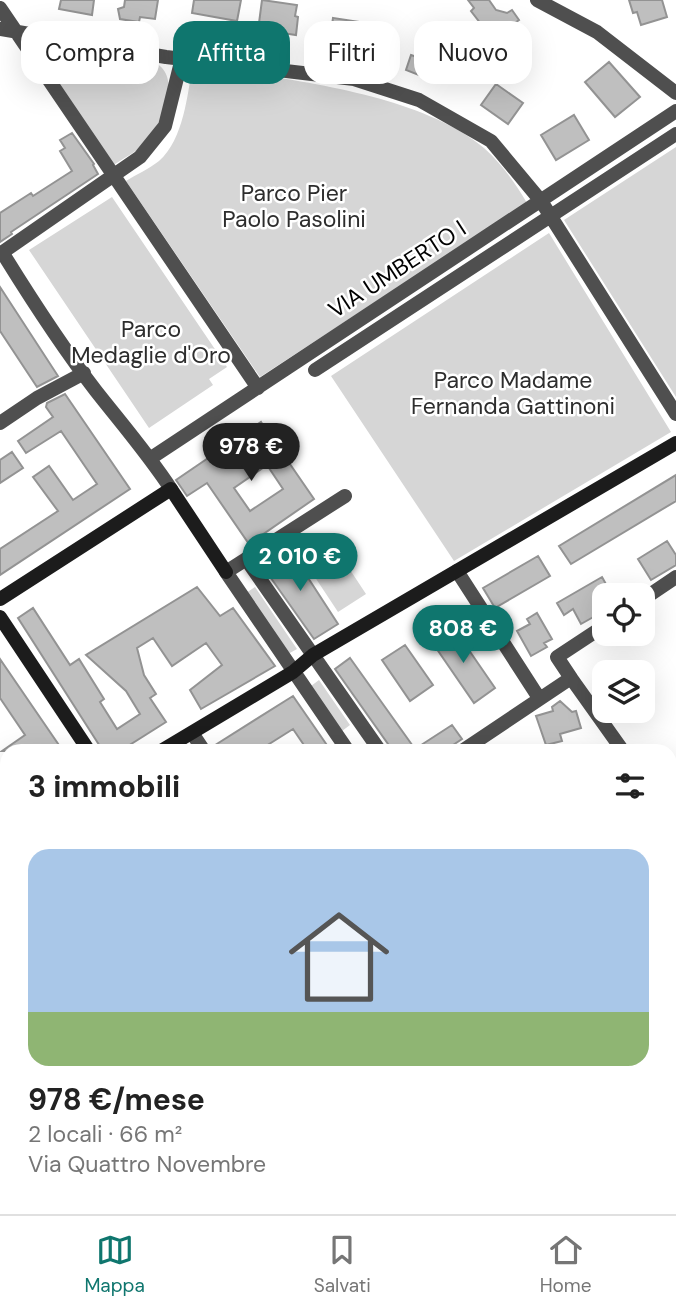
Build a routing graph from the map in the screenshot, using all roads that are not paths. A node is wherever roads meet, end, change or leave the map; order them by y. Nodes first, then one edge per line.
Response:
1 (537, 0) edge
2 (0, 8) edge
3 (7, 30) edge
4 (173, 57) edge
5 (290, 71) edge
6 (176, 84) edge
7 (676, 93) edge
8 (673, 119) edge
9 (676, 134) edge
10 (115, 175) junction
11 (541, 201) junction
12 (550, 216) junction
13 (1, 253) edge
14 (315, 370) dead end
15 (83, 373) junction
16 (257, 388) junction
17 (676, 414) edge
18 (0, 423) edge
19 (676, 443) edge
20 (150, 458) junction
21 (171, 489) junction
22 (345, 496) dead end
23 (246, 559) junction
24 (457, 571) junction
25 (226, 572) junction
26 (676, 577) edge
27 (655, 591) edge
28 (0, 599) edge
29 (0, 617) edge
30 (592, 634) edge
31 (313, 655) junction
32 (293, 671) junction
33 (571, 678) junction
34 (539, 698) junction
35 (362, 724) junction
36 (192, 733) junction
37 (81, 744) edge
38 (173, 744) edge
39 (199, 744) edge
40 (343, 744) edge
41 (345, 744) edge
42 (375, 744) edge
43 (472, 744) edge
44 (618, 744) edge

1 - 7 street
2 - 3 street
3 - 4 street
3 - 10 street
5 - 11 street
6 - 10 street
8 - 11 street, VIA UMBERTO I
9 - 12 street, VIA UMBERTO I
10 - 13 street
10 - 16 street
11 - 12 street
11 - 16 street, VIA UMBERTO I
12 - 14 street, VIA UMBERTO I
12 - 17 street
13 - 15 street
15 - 18 street
15 - 20 street
16 - 20 street, VIA UMBERTO I
19 - 24 street
20 - 21 street
21 - 25 street
21 - 28 street
22 - 23 street
23 - 25 street
23 - 31 street
24 - 31 street
24 - 34 street
25 - 32 street
26 - 27 street
29 - 37 street
30 - 33 street
31 - 32 street
31 - 35 street
32 - 36 street
32 - 40 street
33 - 34 street
33 - 44 street
34 - 43 street
35 - 41 street
35 - 42 street
36 - 38 street
36 - 39 street

